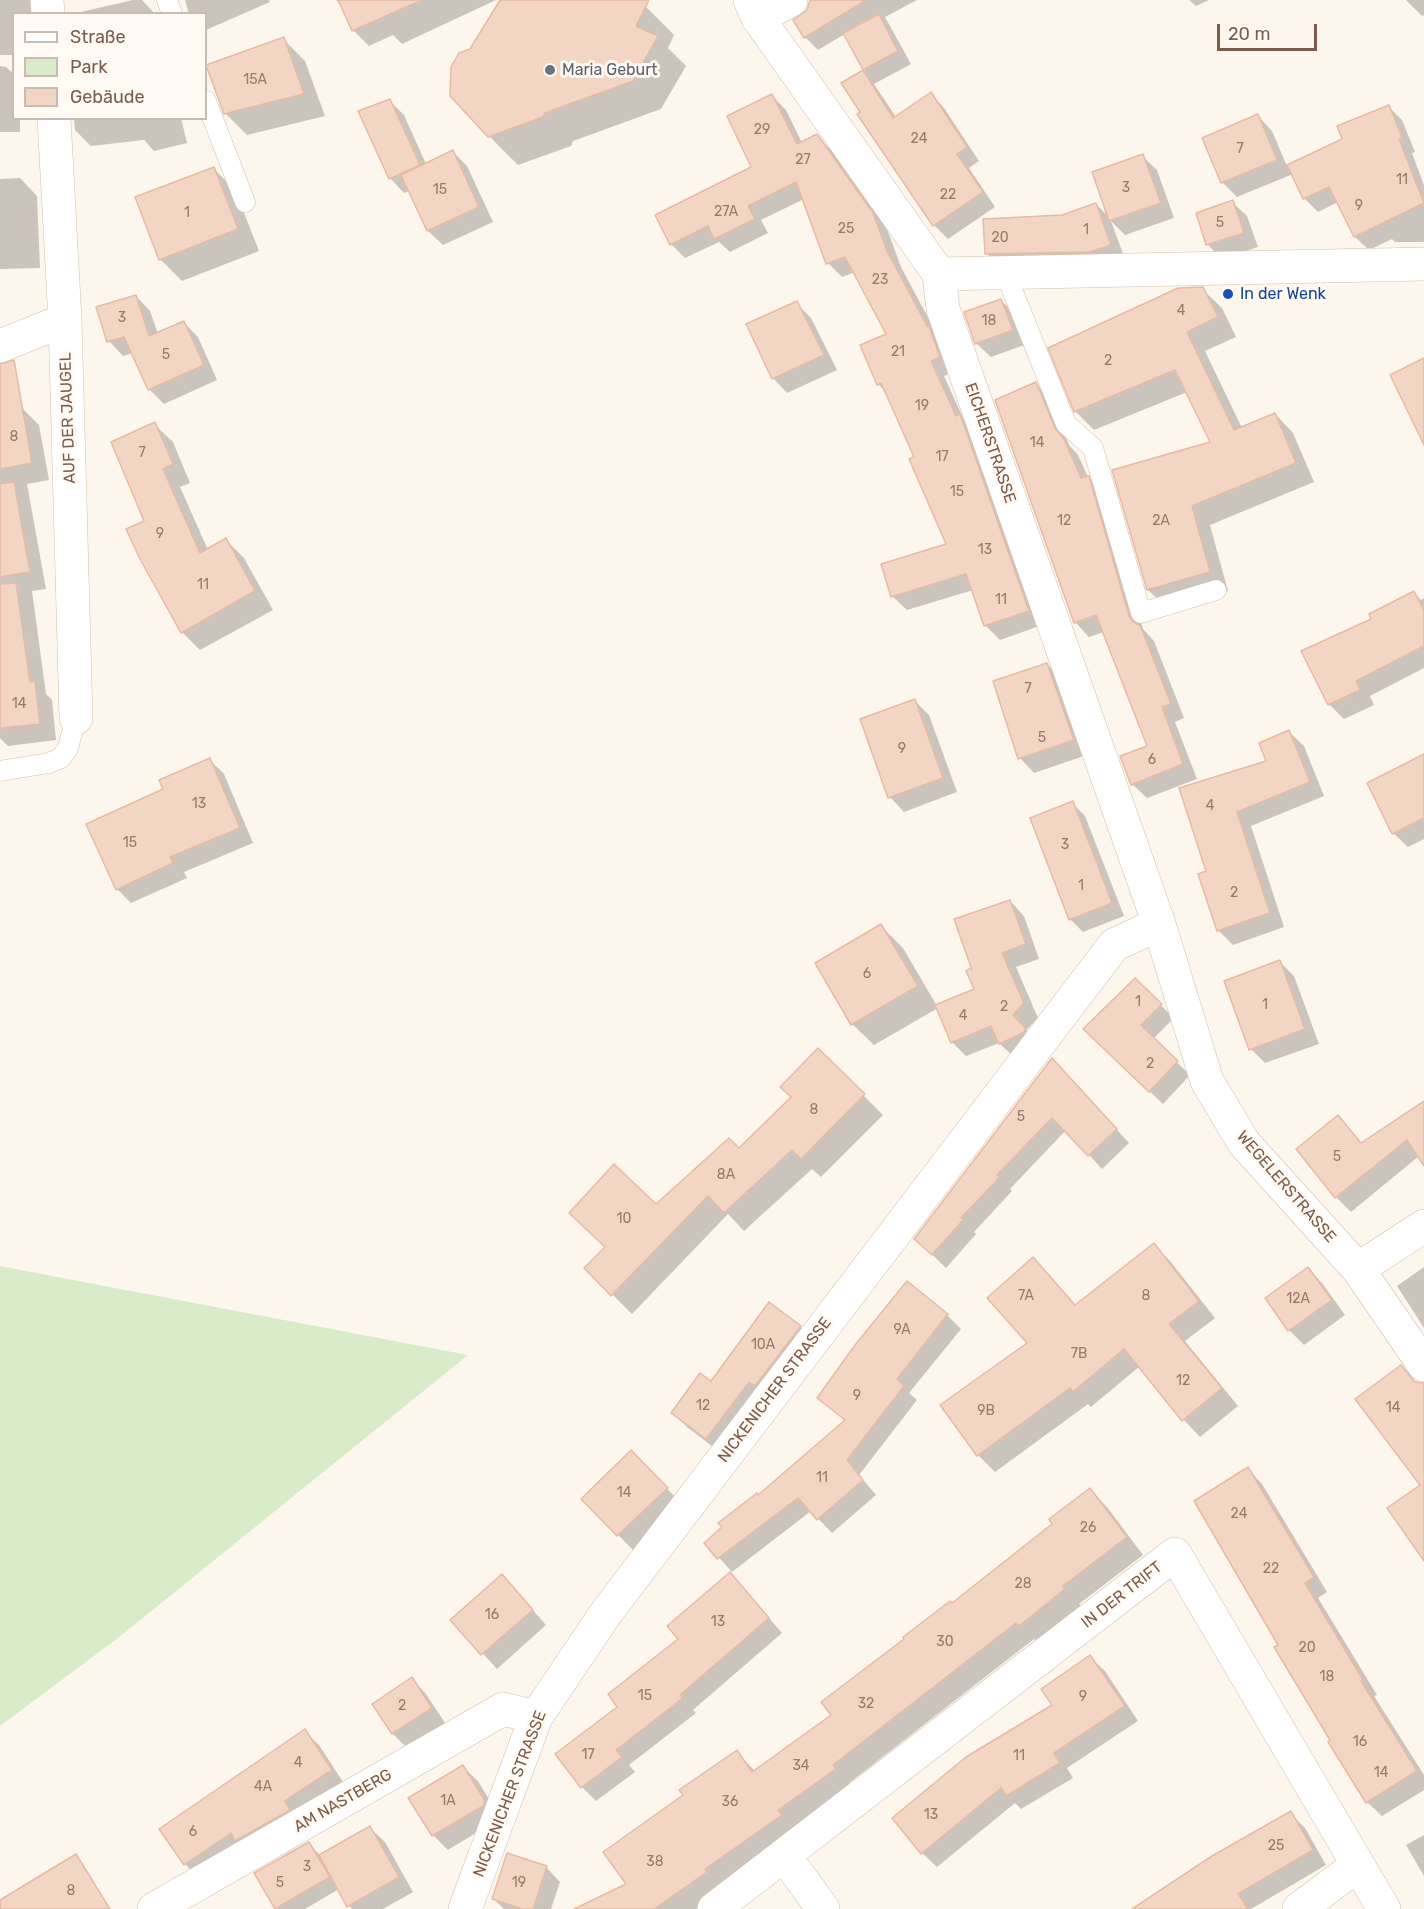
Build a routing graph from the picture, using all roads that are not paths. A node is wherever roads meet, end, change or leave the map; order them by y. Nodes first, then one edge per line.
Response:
1 (791, 0) edge
2 (754, 9) edge
3 (207, 103) edge
4 (54, 120) edge
5 (245, 202) dead end
6 (1424, 264) edge
7 (1005, 273) junction
8 (939, 274) junction
9 (65, 320) junction
10 (0, 346) edge
11 (1216, 590) dead end
12 (76, 718) joint
13 (0, 771) edge
14 (1159, 924) junction
15 (1424, 1226) edge
16 (1358, 1269) junction
17 (1424, 1365) edge
18 (536, 1717) junction
19 (784, 1855) junction
20 (1358, 1865) junction
21 (154, 1909) edge
22 (465, 1909) edge
23 (714, 1909) edge
24 (823, 1909) edge
25 (1299, 1909) edge
26 (1384, 1909) edge

1 - 2 street
2 - 8 street
3 - 5 lane
4 - 9 street, AUF DER JAUGEL
6 - 7 street
7 - 8 street
7 - 11 lane
8 - 14 street, EICHERSTRASSE
9 - 10 street
9 - 12 street, AUF DER JAUGEL
12 - 13 lane
14 - 16 street, WEGELERSTRASSE
14 - 18 street, NICKENICHER STRASSE
15 - 16 street
16 - 17 street, WEGELERSTRASSE
18 - 21 street, AM NASTBERG
18 - 22 street, NICKENICHER STRASSE
19 - 20 street, IN DER TRIFT
19 - 23 street, IN DER TRIFT
19 - 24 street
20 - 25 street
20 - 26 street, IN DER TRIFT

